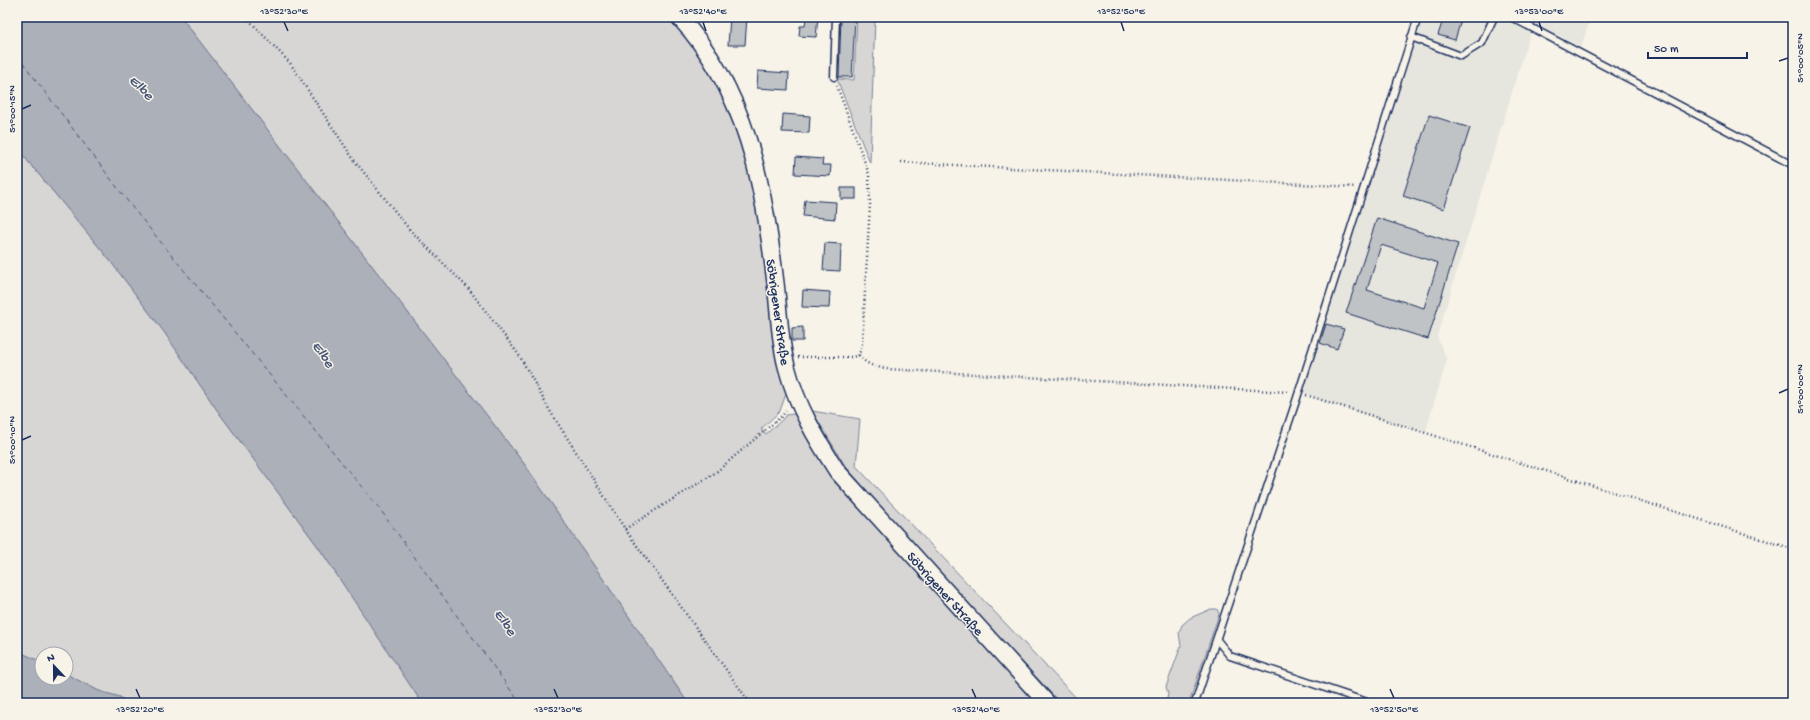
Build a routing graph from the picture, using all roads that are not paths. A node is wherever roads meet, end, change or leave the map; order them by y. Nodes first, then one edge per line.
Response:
1 (679, 17) edge
2 (836, 17) edge
3 (1418, 17) edge
4 (1494, 17) edge
5 (1511, 17) edge
6 (1412, 37) junction
7 (834, 77) road end
8 (1793, 165) edge
9 (1217, 640) junction
10 (1047, 703) edge
11 (1195, 703) edge
12 (1370, 703) edge

1 - 10 street, Söbrigener Straße
2 - 7 lane
3 - 6 lane
4 - 6 lane
5 - 8 lane
6 - 9 lane
9 - 11 lane
9 - 12 lane

